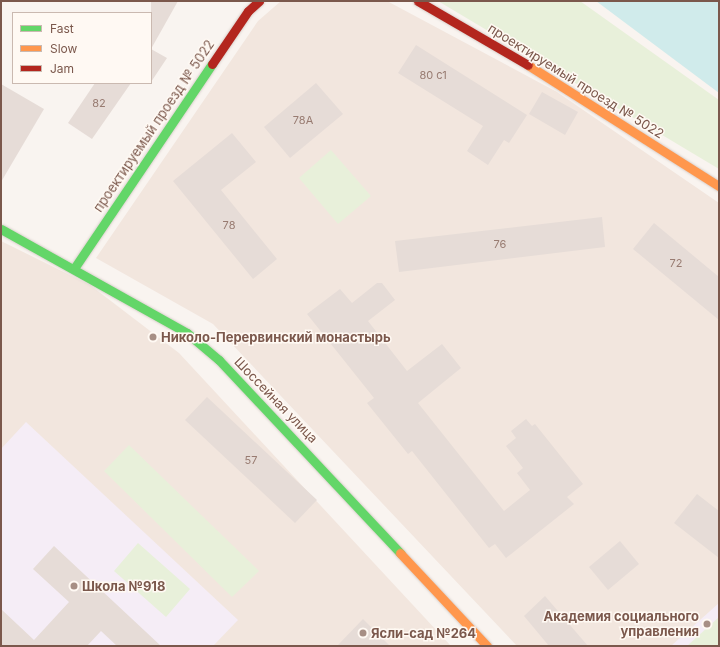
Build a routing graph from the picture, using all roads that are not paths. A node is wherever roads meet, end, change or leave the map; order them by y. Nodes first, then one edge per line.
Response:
1 (259, 1) edge
2 (418, 1) edge
3 (719, 186) edge
4 (1, 229) edge
5 (75, 268) junction
6 (487, 646) edge

1 - 5 street, проектируемый проезд № 5022
2 - 3 street, проектируемый проезд № 5022
4 - 5 street, Шоссейная улица
5 - 6 street, Шоссейная улица

